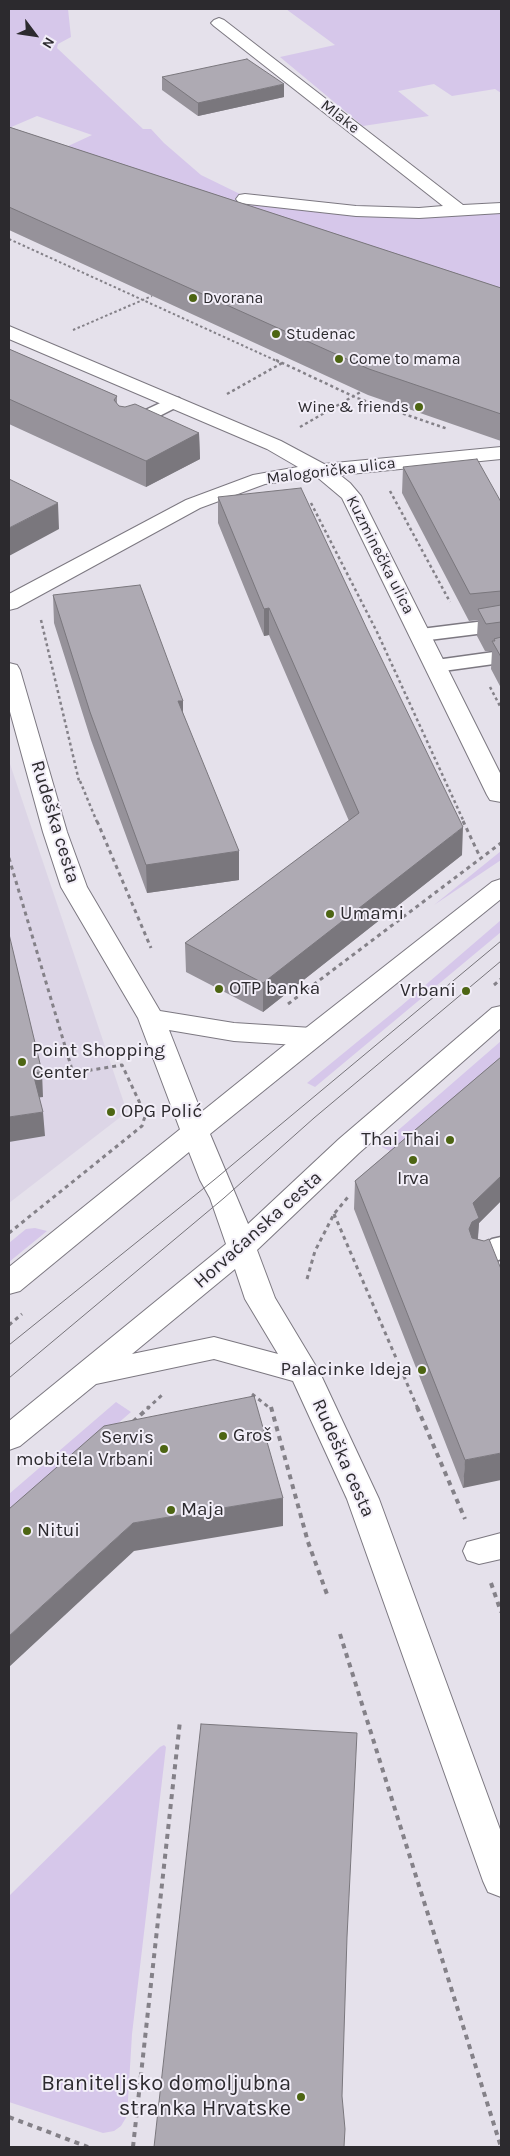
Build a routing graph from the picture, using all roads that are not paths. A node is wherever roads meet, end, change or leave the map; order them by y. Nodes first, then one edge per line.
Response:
1 (219, 23) dead end
2 (245, 199) dead end
3 (501, 208) edge
4 (460, 211) junction
5 (9, 332) edge
6 (173, 402) junction
7 (126, 426) edge
8 (501, 453) edge
9 (322, 471) junction
10 (9, 604) edge
11 (501, 625) edge
12 (421, 635) junction
13 (501, 658) edge
14 (436, 666) junction
15 (9, 670) edge
16 (500, 795) dead end
17 (501, 887) edge
18 (501, 1014) edge
19 (151, 1018) junction
20 (312, 1037) junction
21 (195, 1132) junction
22 (242, 1248) junction
23 (9, 1283) edge
24 (305, 1372) junction
25 (89, 1374) junction
26 (9, 1438) edge
27 (501, 1881) edge

1 - 4 street, Mlake
2 - 4 street
3 - 4 street
5 - 6 street, Kuzminečka ulica
6 - 7 lane
6 - 9 street, Kuzminečka ulica
8 - 9 street, Malogorička ulica
9 - 10 street, Malogorička ulica
9 - 12 street, Kuzminečka ulica
11 - 12 lane
12 - 14 street, Kuzminečka ulica
13 - 14 lane
14 - 16 street, Kuzminečka ulica
15 - 19 street, Rudeška cesta
17 - 20 street
18 - 22 street, Horvaćanska cesta
19 - 20 street
19 - 21 street, Rudeška cesta
20 - 21 street
21 - 22 street, Rudeška cesta
21 - 23 street
22 - 24 street, Rudeška cesta
22 - 25 street, Horvaćanska cesta
24 - 25 street
24 - 27 street, Rudeška cesta
25 - 26 street, Horvaćanska cesta

